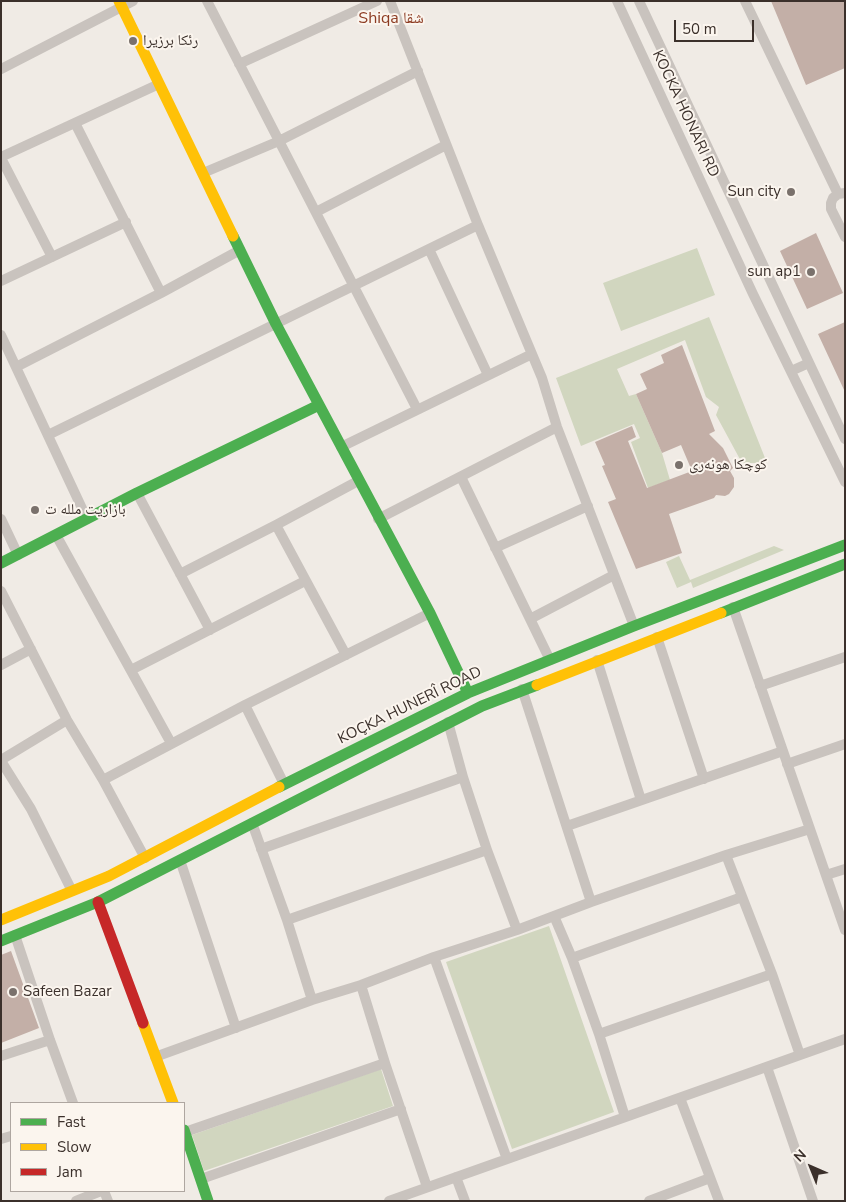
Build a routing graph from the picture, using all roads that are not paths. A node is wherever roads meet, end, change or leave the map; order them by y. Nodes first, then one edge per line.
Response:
1 (133, 1) edge
2 (207, 1) edge
3 (377, 1) edge
4 (390, 1) edge
5 (617, 1) edge
6 (639, 1) edge
7 (745, 1) edge
8 (120, 5) edge
9 (239, 64) junction
10 (1, 69) edge
11 (418, 71) junction
12 (159, 84) junction
13 (75, 123) junction
14 (279, 141) junction
15 (446, 144) junction
16 (1, 158) edge
17 (203, 174) junction
18 (841, 194) edge
19 (316, 212) junction
20 (126, 222) junction
21 (478, 225) junction
22 (845, 237) edge
23 (430, 249) junction
24 (240, 250) junction
25 (52, 257) junction
26 (1, 281) edge
27 (354, 287) junction
28 (161, 293) junction
29 (276, 324) junction
30 (2, 339) edge
31 (532, 354) junction
32 (809, 363) junction
33 (16, 367) junction
34 (791, 371) junction
35 (488, 375) junction
36 (319, 405) junction
37 (417, 409) junction
38 (557, 427) junction
39 (48, 435) junction
40 (845, 439) edge
41 (341, 447) junction
42 (461, 477) junction
43 (358, 481) junction
44 (845, 482) edge
45 (137, 493) junction
46 (588, 506) junction
47 (1, 519) edge
48 (87, 519) junction
49 (378, 519) junction
50 (276, 525) junction
51 (56, 535) junction
52 (845, 545) edge
53 (495, 548) junction
54 (18, 555) junction
55 (1, 563) edge
56 (845, 564) edge
57 (180, 574) junction
58 (614, 575) junction
59 (305, 581) junction
60 (1, 591) edge
61 (733, 607) junction
62 (430, 613) junction
63 (530, 620) junction
64 (634, 626) junction
65 (210, 630) junction
66 (657, 637) junction
67 (31, 649) junction
68 (346, 654) junction
69 (845, 657) edge
70 (550, 660) junction
71 (597, 660) junction
72 (1, 665) edge
73 (131, 670) junction
74 (760, 686) junction
75 (522, 689) junction
76 (468, 693) junction
77 (245, 704) junction
78 (67, 720) junction
79 (448, 722) junction
80 (171, 743) junction
81 (845, 744) edge
82 (783, 751) junction
83 (1, 760) edge
84 (787, 764) junction
85 (316, 768) junction
86 (463, 777) junction
87 (704, 779) junction
88 (103, 780) junction
89 (284, 784) junction
90 (326, 786) junction
91 (641, 800) junction
92 (252, 823) junction
93 (567, 826) junction
94 (810, 829) junction
95 (261, 849) junction
96 (487, 850) junction
97 (726, 855) junction
98 (145, 858) junction
99 (180, 860) junction
100 (845, 868) edge
101 (826, 876) junction
102 (72, 891) junction
103 (742, 897) junction
104 (98, 902) junction
105 (591, 902) junction
106 (554, 916) junction
107 (1, 920) edge
108 (287, 920) junction
109 (518, 930) junction
110 (845, 930) edge
111 (15, 935) junction
112 (1, 941) edge
113 (434, 957) junction
114 (572, 958) junction
115 (772, 974) junction
116 (361, 985) junction
117 (312, 1000) junction
118 (236, 1028) junction
119 (599, 1034) junction
120 (845, 1039) edge
121 (50, 1040) junction
122 (800, 1055) junction
123 (1, 1056) edge
124 (155, 1057) junction
125 (385, 1062) junction
126 (766, 1067) junction
127 (680, 1098) junction
128 (73, 1102) edge
129 (169, 1102) edge
130 (401, 1109) junction
131 (625, 1117) junction
132 (185, 1131) edge
133 (185, 1134) edge
134 (507, 1159) junction
135 (456, 1177) junction
136 (710, 1178) junction
137 (200, 1179) junction
138 (427, 1187) junction
139 (99, 1192) edge
140 (76, 1201) edge
141 (208, 1201) edge
142 (389, 1201) edge
143 (465, 1201) edge
144 (649, 1201) edge
145 (719, 1201) edge
146 (812, 1201) edge

1 - 8 street
2 - 9 street
3 - 9 street
4 - 11 street
5 - 34 street, KOCKA HONARI RD
6 - 32 street, KOCKA HONARI RD
7 - 18 street
8 - 10 street
8 - 12 main road
9 - 14 street
11 - 14 street
11 - 15 street
12 - 13 street
12 - 17 main road
13 - 16 street
13 - 20 street
14 - 17 street
14 - 19 street
15 - 19 street
15 - 21 street
16 - 25 street
17 - 24 main road
18 - 22 street
19 - 27 street
20 - 25 street
20 - 28 street
21 - 23 street
21 - 31 street
23 - 27 street
23 - 35 street
24 - 28 street
24 - 29 main road
25 - 26 street
27 - 29 street
27 - 37 street
28 - 33 street
29 - 36 main road
29 - 39 street
30 - 33 street
31 - 35 street
31 - 38 street
32 - 34 street
32 - 40 street, KOCKA HONARI RD
33 - 39 street
34 - 44 street, KOCKA HONARI RD
35 - 37 street
36 - 41 main road
36 - 45 main road
37 - 41 street
38 - 42 street
38 - 46 street
39 - 48 street
41 - 43 main road
42 - 49 street
42 - 53 street
43 - 49 main road
43 - 50 street
45 - 48 main road
45 - 57 street
46 - 53 street
46 - 58 street
47 - 54 street
48 - 51 main road
49 - 62 main road
50 - 57 street
50 - 59 street
51 - 54 main road
51 - 73 street
52 - 64 main road, KOÇKA HUNERÎ ROAD
53 - 63 street
54 - 55 main road
56 - 61 main road
57 - 65 street
58 - 63 street
58 - 64 street
59 - 65 street
59 - 68 street
60 - 67 street
61 - 66 main road
61 - 74 street
62 - 68 street
62 - 76 main road
63 - 70 street
64 - 70 main road, KOÇKA HUNERÎ ROAD
65 - 73 street
66 - 71 main road
66 - 87 street
67 - 72 street
67 - 78 street
68 - 77 street
69 - 74 street
70 - 76 main road, KOÇKA HUNERÎ ROAD
71 - 75 main road
71 - 91 street
73 - 80 street
74 - 82 street
75 - 79 main road
75 - 93 street
76 - 85 main road, KOÇKA HUNERÎ ROAD
77 - 80 street
77 - 89 street
78 - 83 street
78 - 88 street
79 - 86 street
79 - 90 main road
80 - 88 street
81 - 84 street
82 - 84 street
82 - 87 street
83 - 102 street
84 - 94 street
85 - 89 main road, KOÇKA HUNERÎ ROAD
85 - 90 main road
86 - 95 street
86 - 96 street
87 - 91 street
88 - 98 street
89 - 98 main road, KOÇKA HUNERÎ ROAD
90 - 92 main road
91 - 93 street
92 - 95 street
92 - 99 main road
93 - 105 street
94 - 97 street
94 - 101 street
95 - 108 street
96 - 108 street
96 - 109 street
97 - 103 street
97 - 105 street
98 - 102 main road, KOÇKA HUNERÎ ROAD
99 - 104 main road
99 - 118 street
100 - 101 street
101 - 110 street
102 - 107 main road, KOÇKA HUNERÎ ROAD
103 - 114 street
103 - 115 street
104 - 111 main road
104 - 124 main road
105 - 106 street
106 - 109 street
106 - 114 street
108 - 117 street
109 - 113 street
111 - 112 main road
111 - 121 street
113 - 116 street
113 - 134 street
114 - 119 street
115 - 119 street
115 - 122 street
116 - 117 street
116 - 125 street
117 - 118 street
118 - 124 street
119 - 131 street
120 - 122 street
121 - 123 street
121 - 128 street
122 - 126 street
124 - 129 main road
125 - 130 street
125 - 132 street
126 - 127 street
126 - 146 street
127 - 131 street
127 - 136 street
130 - 137 street
130 - 138 street
131 - 134 street
133 - 137 main road
134 - 135 street
135 - 138 street
135 - 143 street
136 - 144 street
136 - 145 street
137 - 141 main road
138 - 142 street
139 - 140 street

